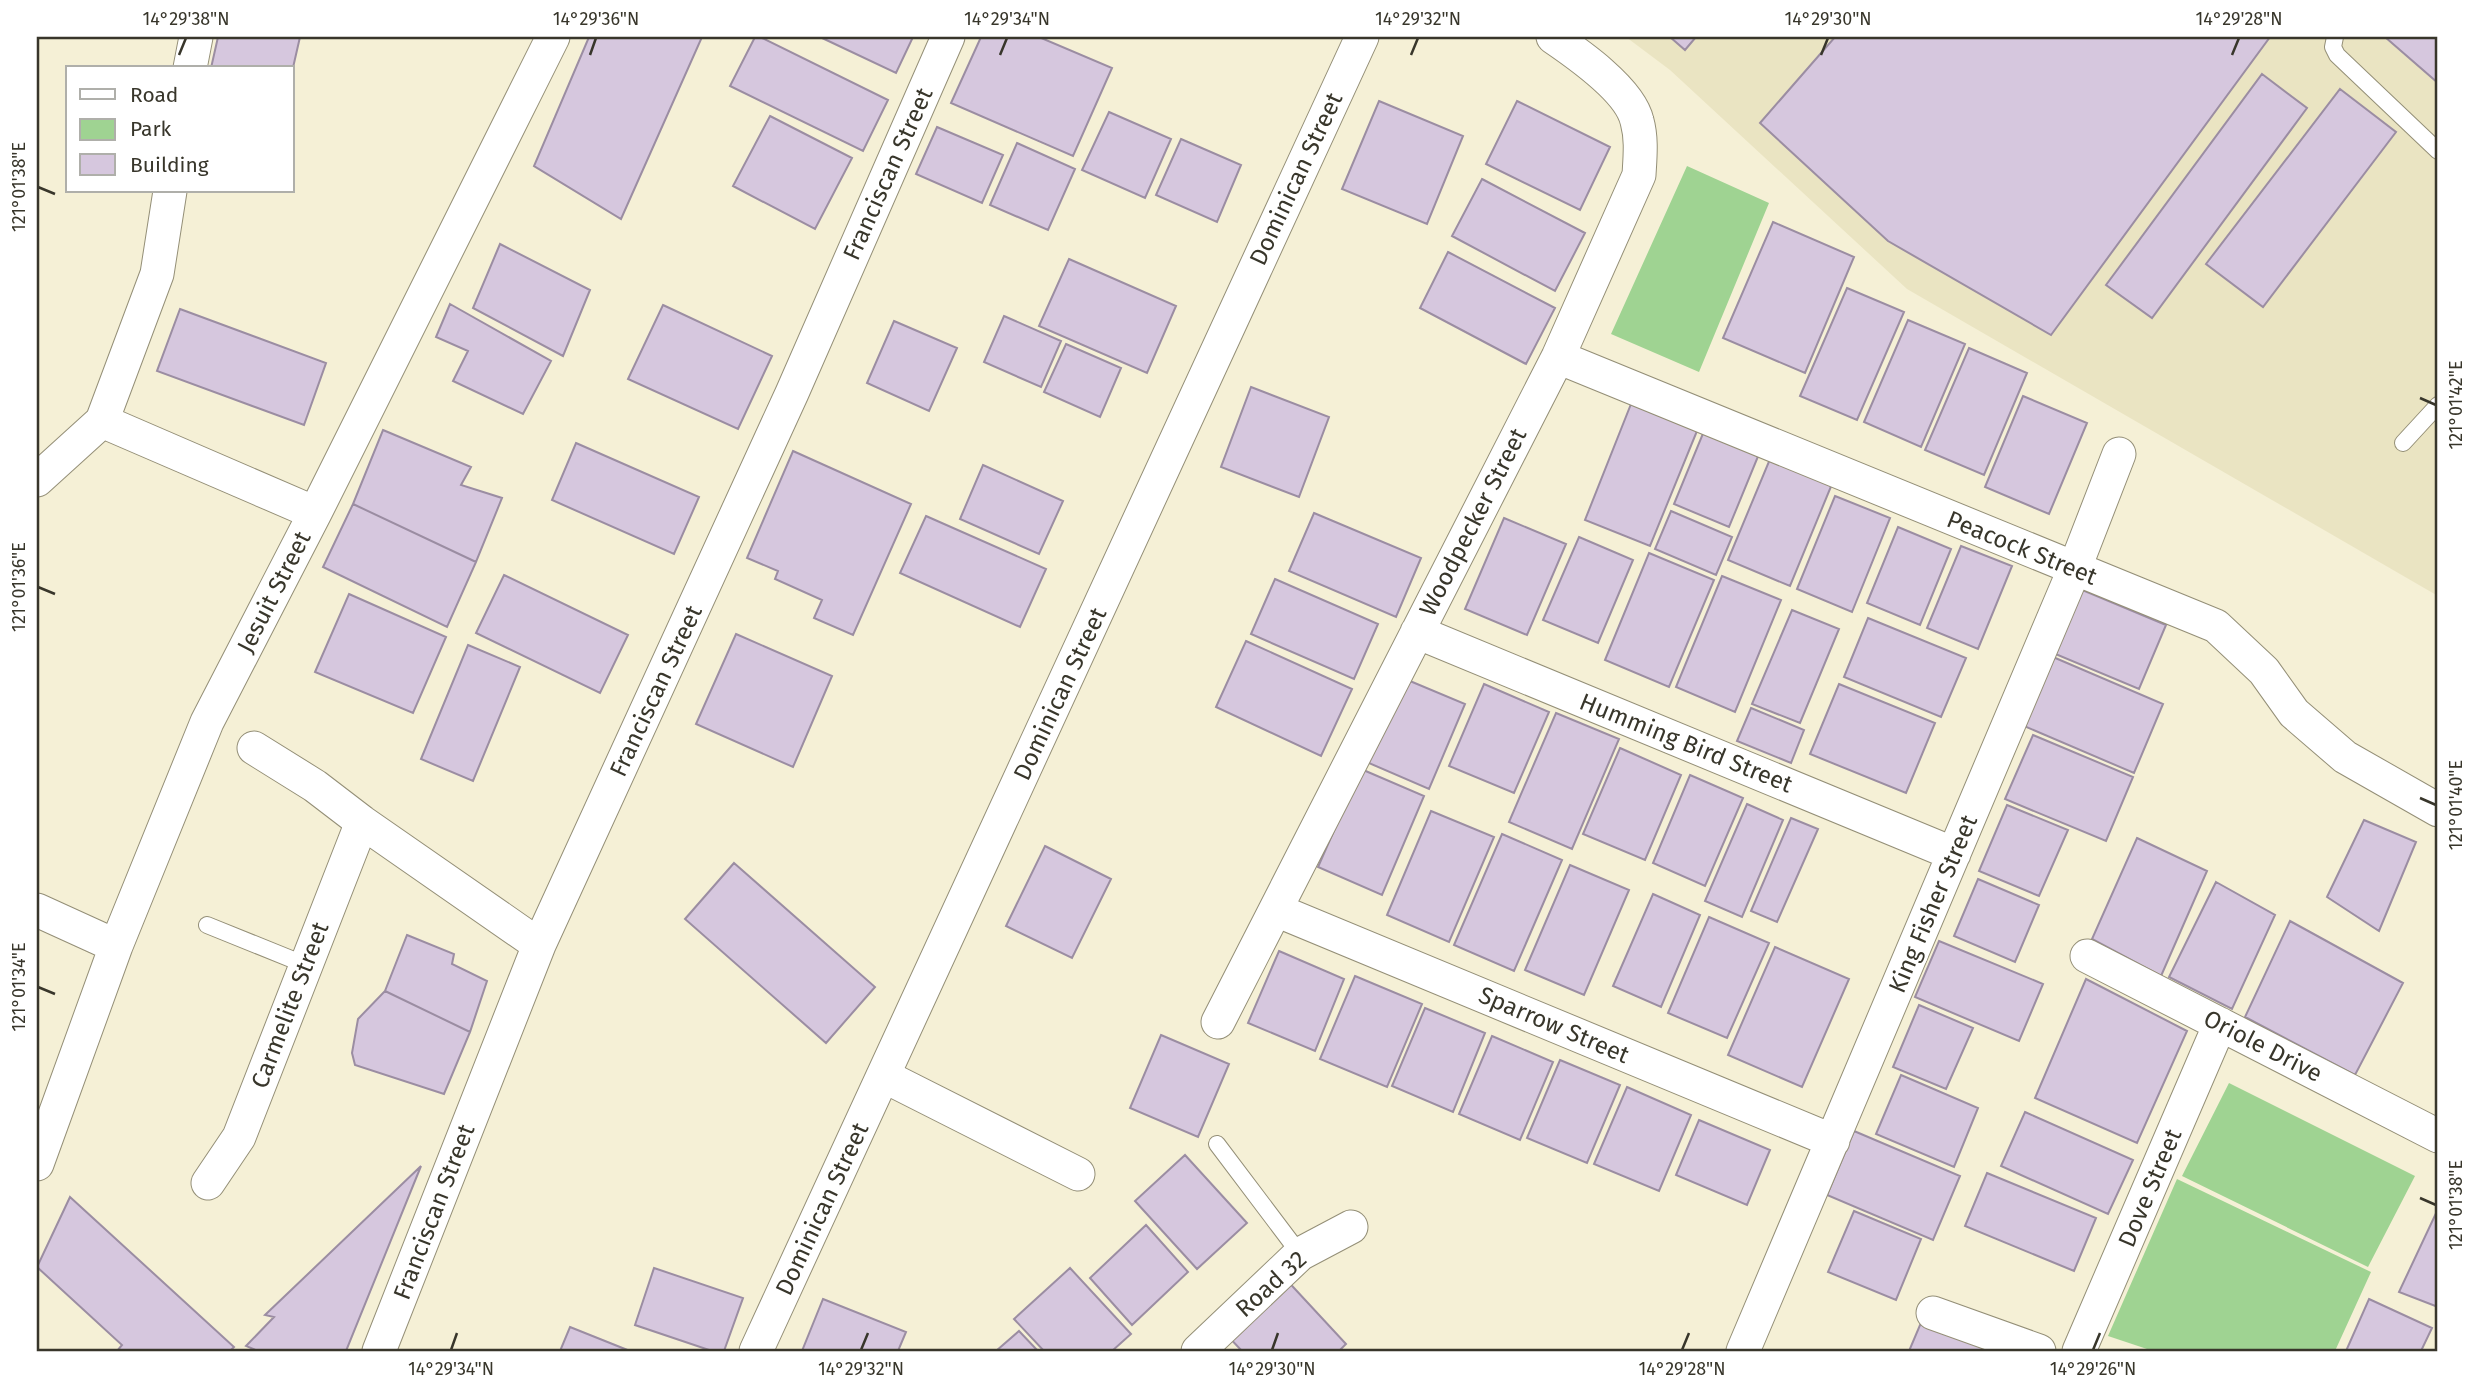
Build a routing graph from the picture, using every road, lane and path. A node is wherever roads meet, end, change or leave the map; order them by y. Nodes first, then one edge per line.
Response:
1 (196, 37) edge
2 (553, 37) edge
3 (948, 37) edge
4 (1362, 37) edge
5 (1553, 37) edge
6 (2335, 37) edge
7 (190, 66) edge
8 (2438, 151) edge
9 (170, 192) edge
10 (1558, 356) junction
11 (2438, 405) edge
12 (102, 421) junction
13 (2403, 443) dead end
14 (2119, 454) dead end
15 (37, 480) edge
16 (315, 513) junction
17 (2074, 570) junction
18 (1417, 632) junction
19 (254, 748) dead end
20 (2438, 810) edge
21 (362, 822) junction
22 (1954, 853) junction
23 (37, 910) edge
24 (1276, 910) junction
25 (206, 925) dead end
26 (539, 945) junction
27 (116, 946) junction
28 (2087, 956) dead end
29 (306, 965) junction
30 (1219, 1021) dead end
31 (2220, 1024) junction
32 (884, 1076) junction
33 (2438, 1136) edge
34 (1833, 1141) junction
35 (1217, 1144) dead end
36 (37, 1164) edge
37 (1079, 1174) dead end
38 (208, 1183) dead end
39 (1352, 1227) dead end
40 (1300, 1254) junction
41 (1933, 1313) dead end
42 (379, 1351) edge
43 (756, 1351) edge
44 (1199, 1351) edge
45 (1743, 1351) edge
46 (2039, 1351) edge
47 (2079, 1351) edge

1 - 7 street
2 - 16 street, Jesuit Street
3 - 26 street, Franciscan Street
4 - 32 street, Dominican Street
5 - 10 street, Woodpecker Street
6 - 8 lane
9 - 12 street
10 - 17 street, Peacock Street
10 - 18 street, Woodpecker Street
11 - 13 lane
12 - 15 street
12 - 16 street
14 - 17 street, King Fisher Street
16 - 27 street, Jesuit Street
17 - 20 street, Peacock Street
17 - 22 street, King Fisher Street
18 - 22 street, Humming Bird Street
18 - 24 street, Woodpecker Street
19 - 21 street
21 - 26 street
21 - 29 street, Carmelite Street
22 - 34 street, King Fisher Street
23 - 27 street
24 - 30 street, Woodpecker Street
24 - 34 street, Sparrow Street
25 - 29 lane
26 - 42 street, Franciscan Street
27 - 36 street, Jesuit Street
28 - 31 street, Oriole Drive
29 - 38 street, Carmelite Street
31 - 33 street, Oriole Drive
31 - 47 street, Dove Street
32 - 37 street
32 - 43 street, Dominican Street
34 - 45 street, King Fisher Street
35 - 40 lane
39 - 40 street, Road 32
40 - 44 street, Road 32
41 - 46 street

